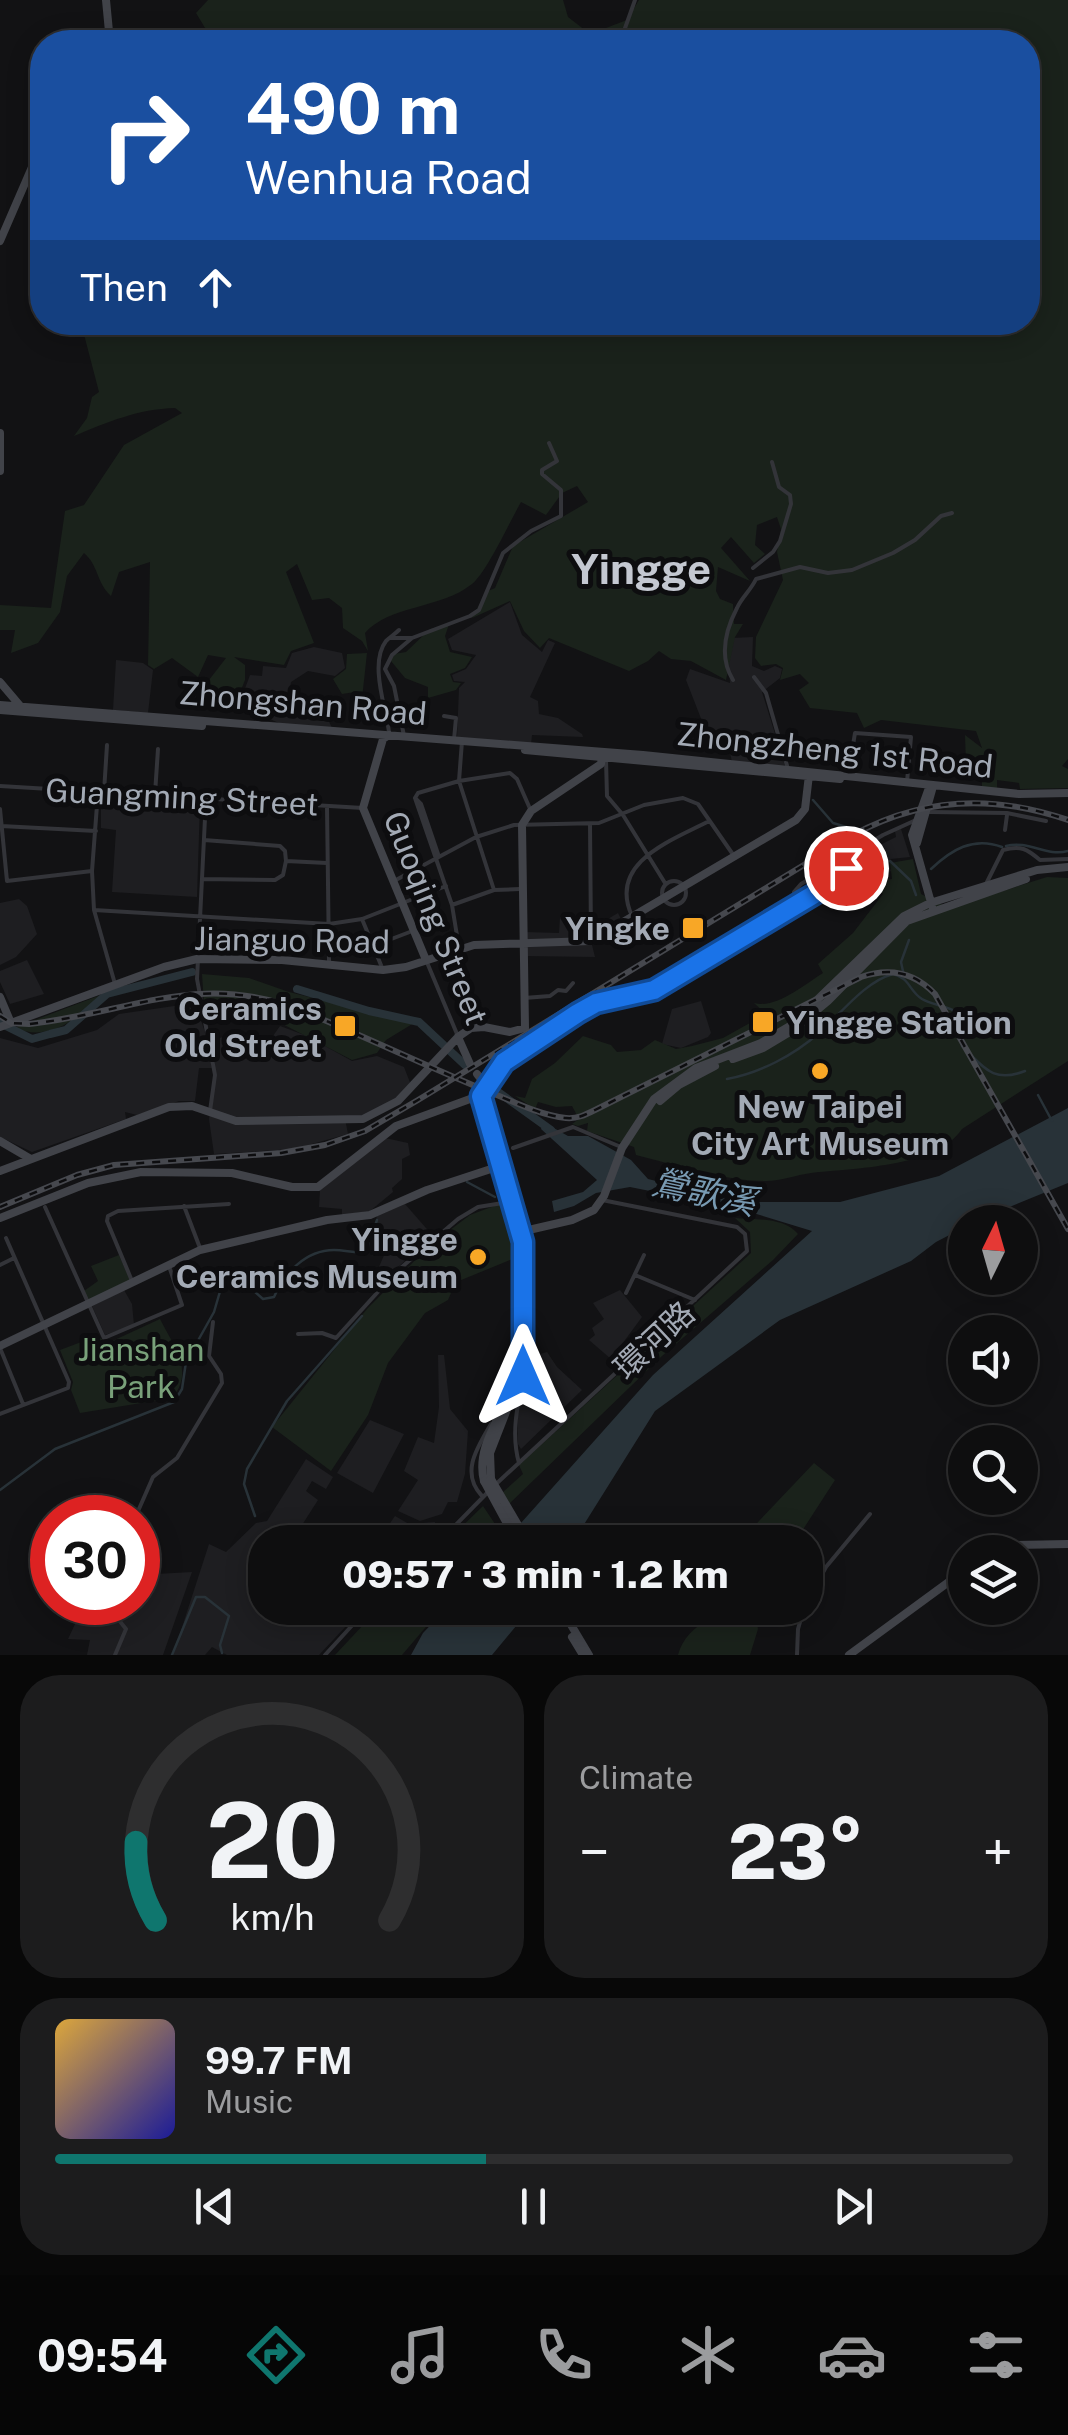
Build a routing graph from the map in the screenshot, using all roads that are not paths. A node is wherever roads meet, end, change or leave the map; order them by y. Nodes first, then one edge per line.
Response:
1 (106, 0) edge
2 (635, 0) edge
3 (109, 30) edge
4 (624, 30) edge
5 (30, 172) edge
6 (0, 241) edge
7 (0, 433) edge
8 (549, 443) dead end
9 (772, 462) dead end
10 (0, 471) edge
11 (952, 513) dead end
12 (752, 568) dead end
13 (399, 630) dead end
14 (391, 638) junction
15 (412, 638) junction
16 (754, 677) dead end
17 (734, 680) dead end
18 (0, 682) edge
19 (23, 709) junction
20 (1, 710) edge
21 (444, 716) dead end
22 (404, 736) junction
23 (386, 737) junction
24 (459, 742) junction
25 (107, 745) dead end
26 (158, 748) dead end
27 (604, 755) junction
28 (788, 769) junction
29 (809, 774) junction
30 (848, 777) junction
31 (459, 781) junction
32 (907, 782) junction
33 (0, 786) edge
34 (929, 788) junction
35 (101, 792) junction
36 (155, 796) junction
37 (1068, 796) edge
38 (206, 798) junction
39 (327, 806) junction
40 (363, 808) junction
41 (0, 809) edge
42 (531, 811) junction
43 (1007, 812) junction
44 (924, 813) junction
45 (623, 815) junction
46 (916, 820) junction
47 (1046, 820) dead end
48 (710, 821) junction
49 (590, 824) junction
50 (522, 825) junction
51 (1, 826) edge
52 (900, 827) junction
53 (1005, 830) dead end
54 (96, 831) junction
55 (912, 834) junction
56 (476, 837) junction
57 (204, 840) junction
58 (647, 854) junction
59 (735, 857) junction
60 (845, 858) junction
61 (1068, 858) edge
62 (437, 859) junction
63 (286, 861) junction
64 (327, 863) junction
65 (1068, 869) edge
66 (92, 871) junction
67 (202, 878) junction
68 (394, 881) junction
69 (665, 882) junction
70 (446, 886) junction
71 (984, 886) junction
72 (682, 888) junction
73 (522, 889) junction
74 (494, 890) junction
75 (665, 898) junction
76 (404, 902) junction
77 (934, 904) junction
78 (452, 905) junction
79 (794, 905) junction
80 (94, 910) junction
81 (200, 916) junction
82 (633, 918) junction
83 (362, 919) junction
84 (330, 924) junction
85 (415, 930) junction
86 (591, 941) junction
87 (523, 944) junction
88 (373, 946) junction
89 (459, 948) junction
90 (426, 960) junction
91 (197, 963) junction
92 (329, 964) junction
93 (383, 970) junction
94 (573, 983) dead end
95 (116, 984) junction
96 (0, 997) edge
97 (524, 998) junction
98 (6, 1024) edge
99 (456, 1040) junction
100 (529, 1042) joint
101 (470, 1064) dead end
102 (477, 1074) dead end
103 (483, 1093) junction
104 (209, 1114) junction
105 (0, 1142) edge
106 (513, 1148) dead end
107 (623, 1150) junction
108 (29, 1158) junction
109 (500, 1166) junction
110 (0, 1171) edge
111 (605, 1199) junction
112 (512, 1202) junction
113 (228, 1204) dead end
114 (184, 1206) junction
115 (45, 1207) dead end
116 (0, 1218) edge
117 (521, 1234) junction
118 (6, 1238) dead end
119 (200, 1250) junction
120 (644, 1256) dead end
121 (14, 1258) junction
122 (0, 1265) edge
123 (168, 1265) junction
124 (635, 1274) junction
125 (132, 1281) junction
126 (626, 1293) dead end
127 (696, 1301) junction
128 (87, 1304) junction
129 (213, 1322) dead end
130 (44, 1325) junction
131 (298, 1334) dead end
132 (0, 1347) edge
133 (520, 1355) junction
134 (24, 1404) junction
135 (0, 1414) edge
136 (520, 1463) junction
137 (489, 1483) junction
138 (145, 1495) edge
139 (483, 1497) junction
140 (870, 1514) dead end
141 (456, 1525) edge
142 (513, 1525) edge
143 (513, 1525) edge
144 (1068, 1544) edge
145 (1038, 1545) edge
146 (823, 1572) edge
147 (948, 1583) edge
148 (123, 1625) edge
149 (352, 1625) edge
150 (570, 1625) edge
151 (570, 1625) edge
152 (799, 1625) edge
153 (115, 1655) edge
154 (325, 1655) edge
155 (588, 1655) edge
156 (797, 1655) edge
157 (850, 1655) edge

1 - 3 street
2 - 4 street
5 - 6 street
7 - 10 street
8 - 15 street
9 - 12 street
11 - 17 street
13 - 14 street
14 - 15 street
14 - 23 street
15 - 22 street
16 - 28 street
18 - 19 street
19 - 20 street, Zhongshan Road
19 - 23 street, Zhongshan Road
21 - 24 street
22 - 23 street, Zhongshan Road
22 - 24 street, Zhongshan Road
23 - 24 street, Zhongshan Road
23 - 40 street, Guoqing Street
24 - 27 street, Zhongshan Road
24 - 31 street
25 - 35 street
26 - 36 street
27 - 28 street, Zhongzheng 1st Road
27 - 29 street, Zhongzheng 1st Road
27 - 42 street
27 - 45 street
28 - 29 street, Zhongzheng 1st Road
29 - 30 street, Zhongzheng 1st Road
29 - 59 street, Jianguo Road
30 - 32 street, Zhongzheng 1st Road
30 - 32 street
30 - 34 street, Zhongzheng 1st Road
31 - 42 street
31 - 56 street
31 - 62 street
32 - 34 street, Zhongzheng 1st Road
33 - 35 street, Guangming Street
34 - 37 street, Zhongzheng 1st Road
34 - 44 street
34 - 46 street
35 - 36 street, Guangming Street
35 - 54 street
36 - 38 street, Guangming Street
38 - 39 street, Guangming Street
38 - 57 street
39 - 40 street, Guangming Street
39 - 64 street
40 - 68 street, Guoqing Street
41 - 51 street
42 - 50 street
43 - 44 street
43 - 47 street
43 - 53 street
44 - 77 street
45 - 48 street
45 - 49 street
45 - 58 street
46 - 52 street
46 - 55 street
48 - 58 street
48 - 59 street
49 - 50 street
49 - 86 street
50 - 56 street
50 - 73 street
51 - 54 street
51 - 66 street
52 - 55 street
52 - 60 street
54 - 66 street
55 - 77 street
56 - 62 street
56 - 74 street
57 - 63 street
57 - 67 street
58 - 69 street
58 - 82 street
59 - 72 street, Jianguo Road
60 - 79 street
60 - 79 street
61 - 71 street
62 - 68 street
62 - 70 street
63 - 64 street
63 - 67 street
64 - 84 street
65 - 71 street
65 - 77 street
66 - 80 street
67 - 81 street
68 - 76 street, Guoqing Street
69 - 72 street
69 - 75 street
70 - 76 street
70 - 78 street
71 - 77 street
72 - 75 street, Jianguo Road
73 - 74 street
73 - 87 street
74 - 78 street
75 - 82 street, Jianguo Road
76 - 83 street
76 - 85 street, Guoqing Street
77 - 107 street
78 - 89 street
79 - 100 street
80 - 81 street
80 - 95 street
81 - 84 street
81 - 91 street
82 - 86 street, Jianguo Road
83 - 84 street
83 - 88 street
84 - 92 street
85 - 88 street
85 - 90 street, Guoqing Street
86 - 87 street, Jianguo Road
87 - 89 street, Jianguo Road
87 - 97 street
88 - 93 street
89 - 90 street, Jianguo Road
90 - 93 street, Jianguo Road
90 - 99 street, Guoqing Street
91 - 92 street, Jianguo Road
91 - 95 street, Jianguo Road
91 - 104 street
92 - 93 street, Jianguo Road
94 - 97 street
95 - 98 street, Jianguo Road
96 - 98 street
97 - 99 street
99 - 101 street, Guoqing Street
99 - 104 street
100 - 103 street
102 - 103 street, Guoqing Street
103 - 109 street, Guoqing Street
103 - 116 street
104 - 108 street
105 - 108 street
106 - 107 street
107 - 111 street
108 - 110 street
109 - 112 street, Guoqing Street
109 - 119 street
111 - 117 street
111 - 127 street, 環河路
112 - 117 street, Guoqing Street
112 - 131 street
113 - 114 street
114 - 119 street
114 - 125 street
115 - 128 street
117 - 133 street, Guoqing Street
118 - 121 street
119 - 123 street
120 - 124 street
121 - 122 street
121 - 130 street
123 - 125 street
123 - 128 street
124 - 126 street
124 - 127 street
125 - 128 street
127 - 136 street, 環河路
128 - 130 street
129 - 138 street
130 - 132 street
130 - 134 street
132 - 134 street
133 - 136 street
133 - 137 street, Guoqing Street
133 - 139 street
134 - 135 street
136 - 137 street, 環河路
137 - 139 street, 環河路
137 - 142 street, bridge
137 - 143 street, bridge
139 - 141 street, 環河路
140 - 146 street
144 - 145 street
147 - 157 street
148 - 153 street
149 - 154 street
150 - 155 street
151 - 155 street
152 - 156 street

